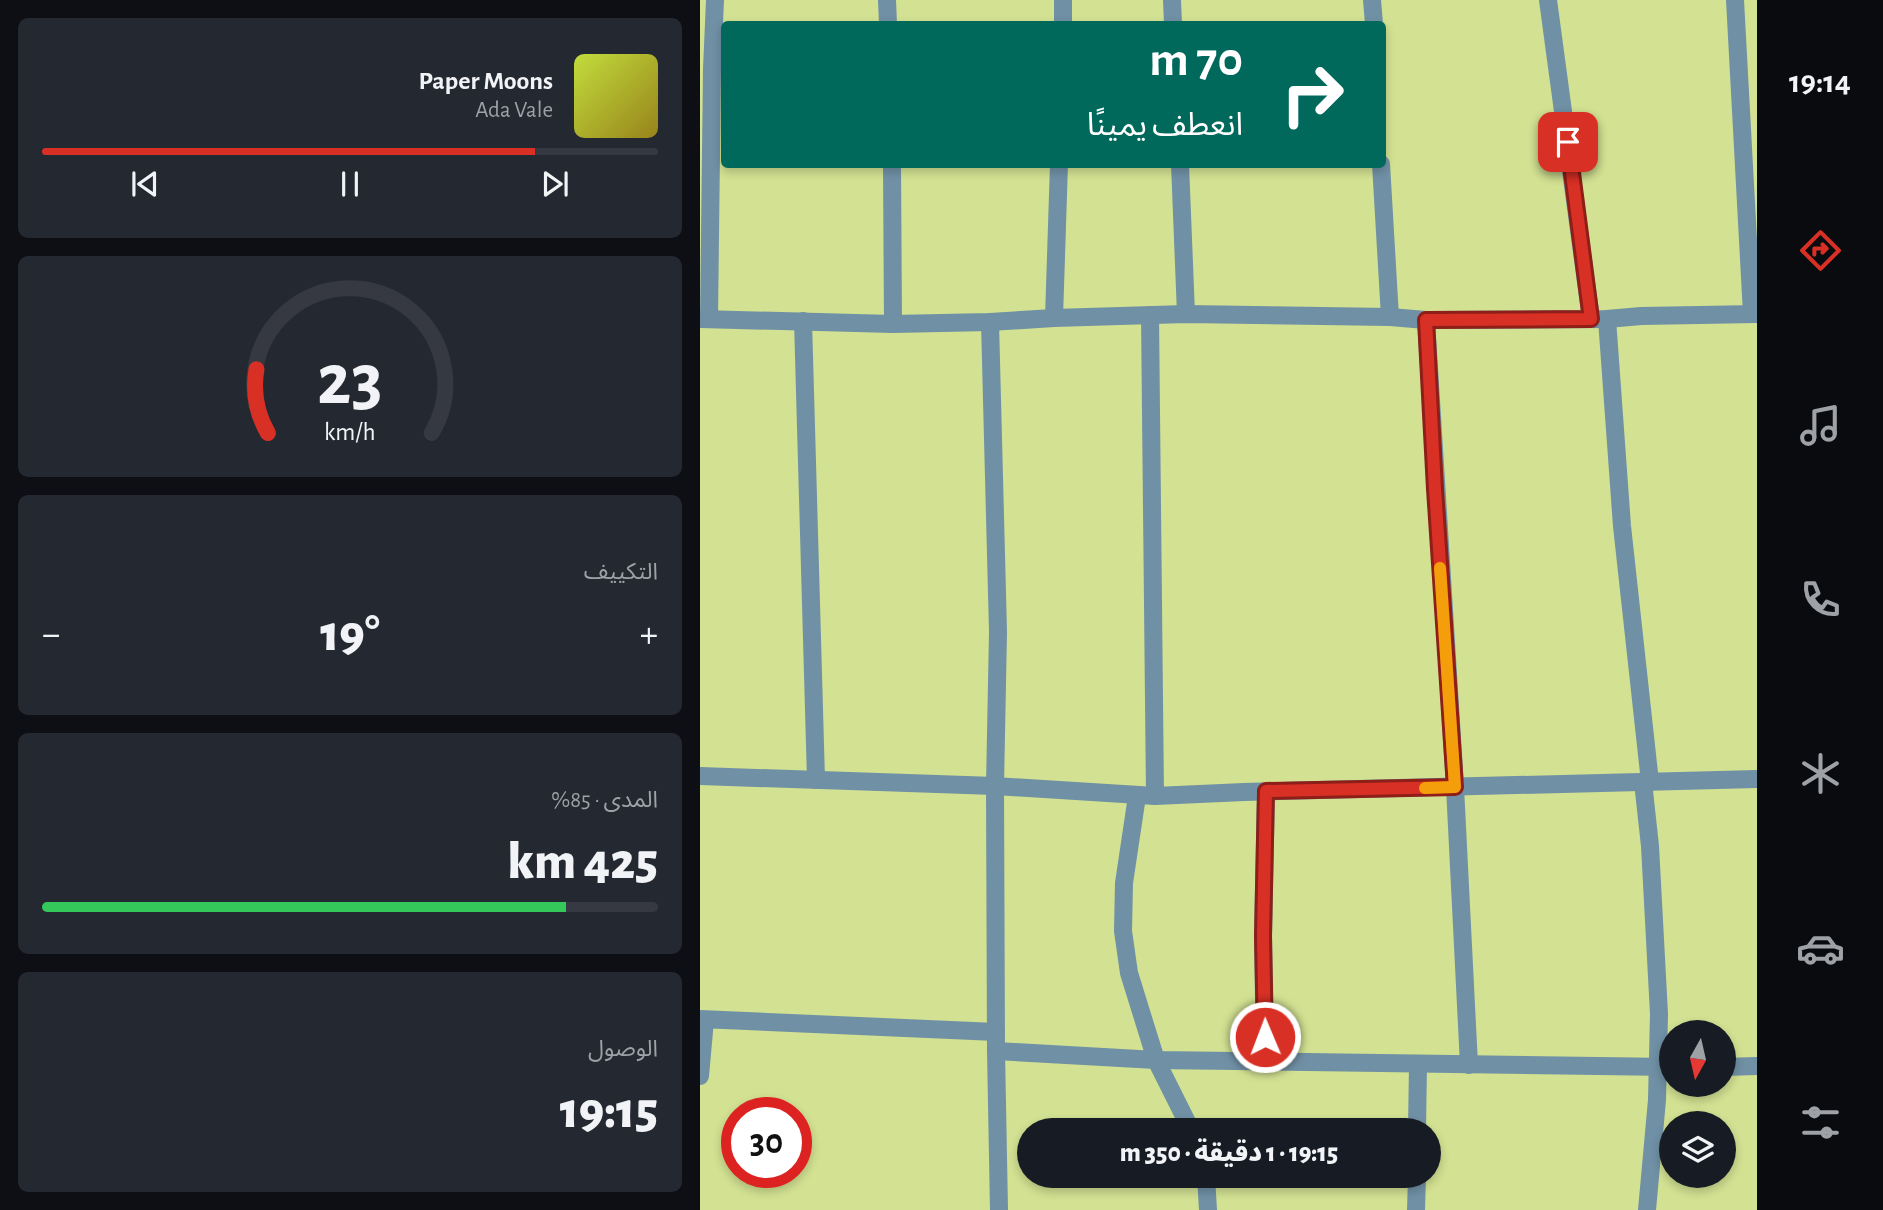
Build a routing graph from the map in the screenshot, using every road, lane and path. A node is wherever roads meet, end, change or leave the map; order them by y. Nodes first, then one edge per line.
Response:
1 (715, 0) edge
2 (887, 0) edge
3 (1063, 0) edge
4 (1172, 0) edge
5 (1372, 0) edge
6 (1548, 0) edge
7 (1735, 0) edge
8 (888, 21) edge
9 (1063, 21) edge
10 (1173, 21) edge
11 (1374, 21) edge
12 (892, 168) edge
13 (1059, 168) edge
14 (1180, 168) edge
15 (1381, 168) edge
16 (1186, 314) junction
17 (1754, 314) edge
18 (1150, 315) junction
19 (1390, 317) junction
20 (1054, 318) junction
21 (704, 319) edge
22 (1599, 319) junction
23 (1426, 320) junction
24 (803, 321) junction
25 (990, 322) junction
26 (893, 324) junction
27 (700, 776) edge
28 (1757, 779) edge
29 (816, 780) junction
30 (1647, 782) junction
31 (995, 786) junction
32 (1455, 787) junction
33 (1266, 791) junction
34 (1146, 796) junction
35 (702, 1019) edge
36 (1660, 1020) edge
37 (996, 1032) junction
38 (996, 1051) junction
39 (1156, 1060) junction
40 (1265, 1062) junction
41 (1418, 1064) junction
42 (1469, 1065) junction
43 (1757, 1066) edge
44 (1659, 1067) edge
45 (1736, 1067) edge
46 (700, 1076) edge
47 (1659, 1092) edge
48 (1185, 1118) edge
49 (1417, 1118) edge
50 (1207, 1188) edge
51 (1417, 1188) edge
52 (999, 1210) edge
53 (1208, 1210) edge
54 (1416, 1210) edge
55 (1647, 1210) edge

1 - 21 street
2 - 8 street
3 - 9 street
4 - 10 street
5 - 11 street
6 - 22 street
7 - 17 street
12 - 26 street
13 - 20 street
14 - 16 street
15 - 19 street
16 - 18 street
16 - 19 street
17 - 22 street
18 - 20 street
18 - 34 street
19 - 23 street
20 - 25 street
21 - 24 street
22 - 23 street
22 - 30 street
23 - 32 street
24 - 26 street
24 - 29 street
25 - 26 street
25 - 31 street
27 - 29 street
28 - 30 street
29 - 31 street
30 - 32 street
30 - 36 street
31 - 34 street
31 - 37 street
32 - 33 street
32 - 42 street
33 - 34 street
33 - 40 street
34 - 39 street
35 - 37 street
35 - 46 street
37 - 38 street
38 - 39 street
38 - 52 street
39 - 40 street
39 - 48 street
40 - 41 street
41 - 42 street
41 - 49 street
42 - 44 street
43 - 45 street
47 - 55 street
50 - 53 street
51 - 54 street

